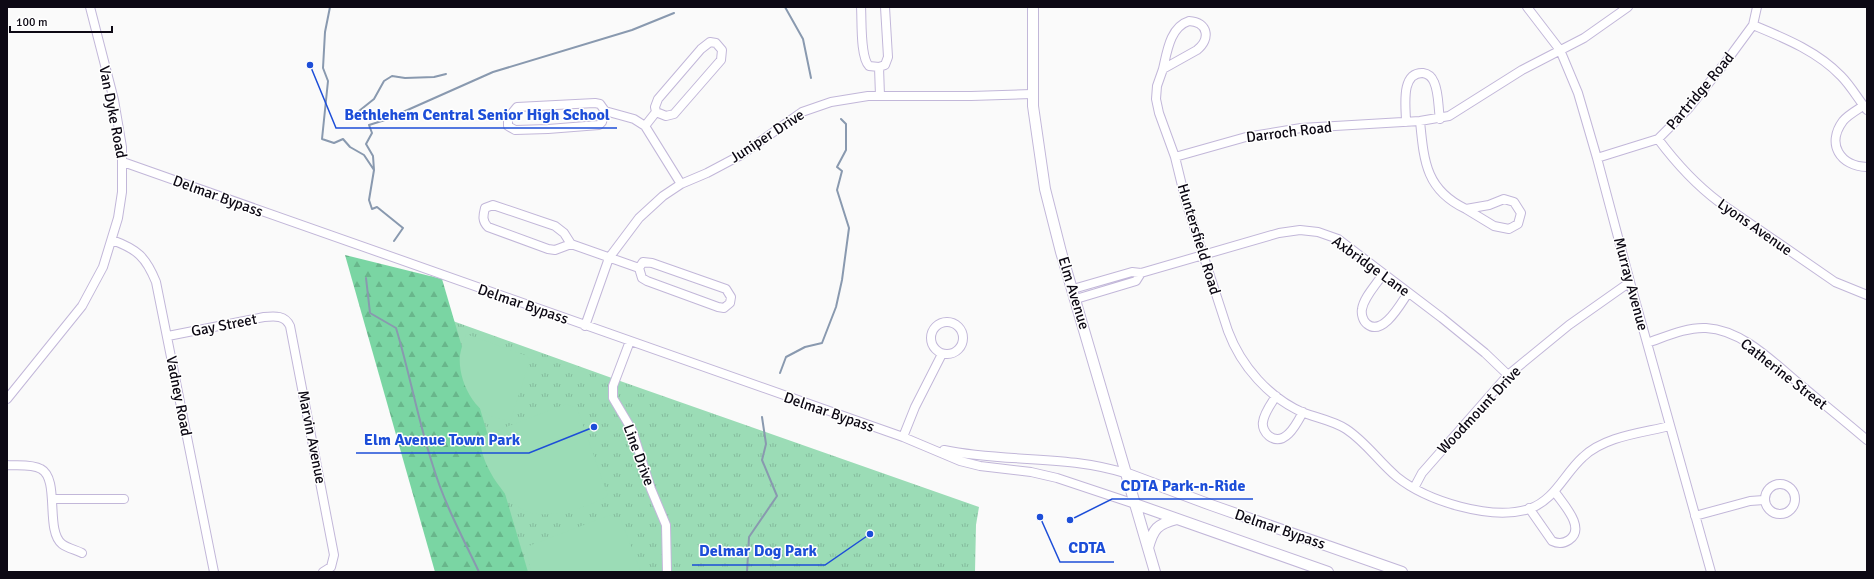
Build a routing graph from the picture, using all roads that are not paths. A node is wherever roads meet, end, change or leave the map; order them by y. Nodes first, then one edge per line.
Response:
1 (90, 7) edge
2 (861, 7) edge
3 (884, 7) edge
4 (1033, 7) edge
5 (1527, 7) edge
6 (1628, 7) edge
7 (1757, 7) edge
8 (1753, 25) junction
9 (1560, 50) junction
10 (879, 67) junction
11 (1163, 69) junction
12 (1032, 94) junction
13 (880, 96) junction
14 (1865, 108) edge
15 (605, 111) junction
16 (656, 112) junction
17 (1440, 119) junction
18 (1406, 122) junction
19 (1420, 122) junction
20 (646, 126) junction
21 (1658, 139) junction
22 (1174, 157) junction
23 (1597, 158) junction
24 (123, 162) junction
25 (1867, 166) edge
26 (681, 184) junction
27 (1466, 209) junction
28 (112, 240) junction
29 (571, 244) junction
30 (1204, 255) junction
31 (609, 258) junction
32 (639, 268) junction
33 (1141, 273) junction
34 (1384, 274) junction
35 (1108, 279) junction
36 (1630, 282) junction
37 (1072, 289) junction
38 (1111, 289) junction
39 (1408, 293) junction
40 (1867, 295) edge
41 (1076, 299) junction
42 (280, 316) joint
43 (585, 326) junction
44 (168, 336) junction
45 (630, 341) junction
46 (1647, 343) junction
47 (942, 354) junction
48 (1508, 375) junction
49 (1276, 396) junction
50 (7, 399) edge
51 (1303, 412) junction
52 (1670, 426) junction
53 (903, 437) junction
54 (1867, 440) edge
55 (923, 445) junction
56 (1014, 457) junction
57 (7, 465) edge
58 (1011, 470) junction
59 (1128, 474) junction
60 (1414, 488) junction
61 (1555, 492) junction
62 (52, 499) junction
63 (124, 499) dead end
64 (1764, 500) dead end
65 (1135, 504) junction
66 (1529, 508) junction
67 (1695, 516) junction
68 (1176, 518) junction
69 (1148, 548) junction
70 (82, 553) dead end
71 (214, 572) edge
72 (323, 572) edge
73 (667, 572) edge
74 (1156, 572) edge
75 (1328, 572) edge
76 (1402, 572) edge
77 (1711, 572) edge

1 - 24 street, Van Dyke Road
2 - 10 street
3 - 10 street
4 - 12 main road, Elm Avenue
5 - 9 street, Murray Avenue
6 - 9 street, Darroch Road
7 - 8 street, Partridge Road
8 - 14 street
8 - 21 street, Partridge Road
9 - 17 street, Darroch Road
9 - 23 street, Murray Avenue
10 - 13 street
11 - 11 street, Huntersfield Road
11 - 22 street, Huntersfield Road
12 - 13 street, Juniper Drive
12 - 37 main road, Elm Avenue
13 - 26 street, Juniper Drive
14 - 25 street
15 - 15 street
15 - 20 street
16 - 16 street
16 - 20 street
17 - 18 street
17 - 19 street, Darroch Road
18 - 19 street, Darroch Road
18 - 22 street, Darroch Road
19 - 27 street
20 - 26 street
21 - 23 street, Partridge Road
21 - 40 street, Lyons Avenue
22 - 30 street, Huntersfield Road
23 - 36 street, Murray Avenue
24 - 28 street, Van Dyke Road
24 - 43 street, Delmar Bypass
26 - 31 street, Juniper Drive
27 - 27 street
28 - 44 street, Vadney Road
28 - 50 street, Van Dyke Road
29 - 29 street
29 - 31 street
30 - 33 street, Axbridge Lane
30 - 34 street, Axbridge Lane
30 - 49 street, Huntersfield Road
31 - 32 street
31 - 43 street, Juniper Drive
32 - 32 street
33 - 35 street, Axbridge Lane
33 - 38 street, Axbridge Lane
34 - 39 street, Axbridge Lane
34 - 39 street
35 - 37 street, Axbridge Lane
35 - 38 street
36 - 46 street, Murray Avenue
36 - 48 street, Woodmount Drive
37 - 41 main road, Elm Avenue
38 - 41 street, Axbridge Lane
39 - 48 street, Axbridge Lane
41 - 59 main road, Elm Avenue
42 - 44 street, Gay Street
42 - 72 street, Marvin Avenue
43 - 45 street, Delmar Bypass
44 - 71 street, Vadney Road
45 - 53 street, Delmar Bypass
45 - 73 street, Line Drive
46 - 52 street, Murray Avenue
46 - 54 street, Catherine Street
47 - 47 street
47 - 53 street
48 - 60 street, Woodmount Drive
49 - 51 street, Huntersfield Road
49 - 51 street
51 - 60 street, Huntersfield Road
52 - 61 street, Huntersfield Road
52 - 67 street, Murray Avenue
53 - 55 street, Delmar Bypass
55 - 56 street, Delmar Bypass
55 - 58 street, Delmar Bypass
56 - 58 street
56 - 59 street, Delmar Bypass
57 - 62 street
58 - 65 street, Delmar Bypass
59 - 65 main road, Elm Avenue
59 - 76 main road, Delmar Bypass
60 - 66 street, Huntersfield Road
61 - 66 street, Huntersfield Road
61 - 66 street
62 - 63 street
62 - 70 street
64 - 67 street
65 - 68 main road, Delmar Bypass
65 - 69 main road, Elm Avenue
67 - 77 street, Murray Avenue
68 - 69 main road
68 - 75 main road, Delmar Bypass
69 - 74 main road, Elm Avenue

